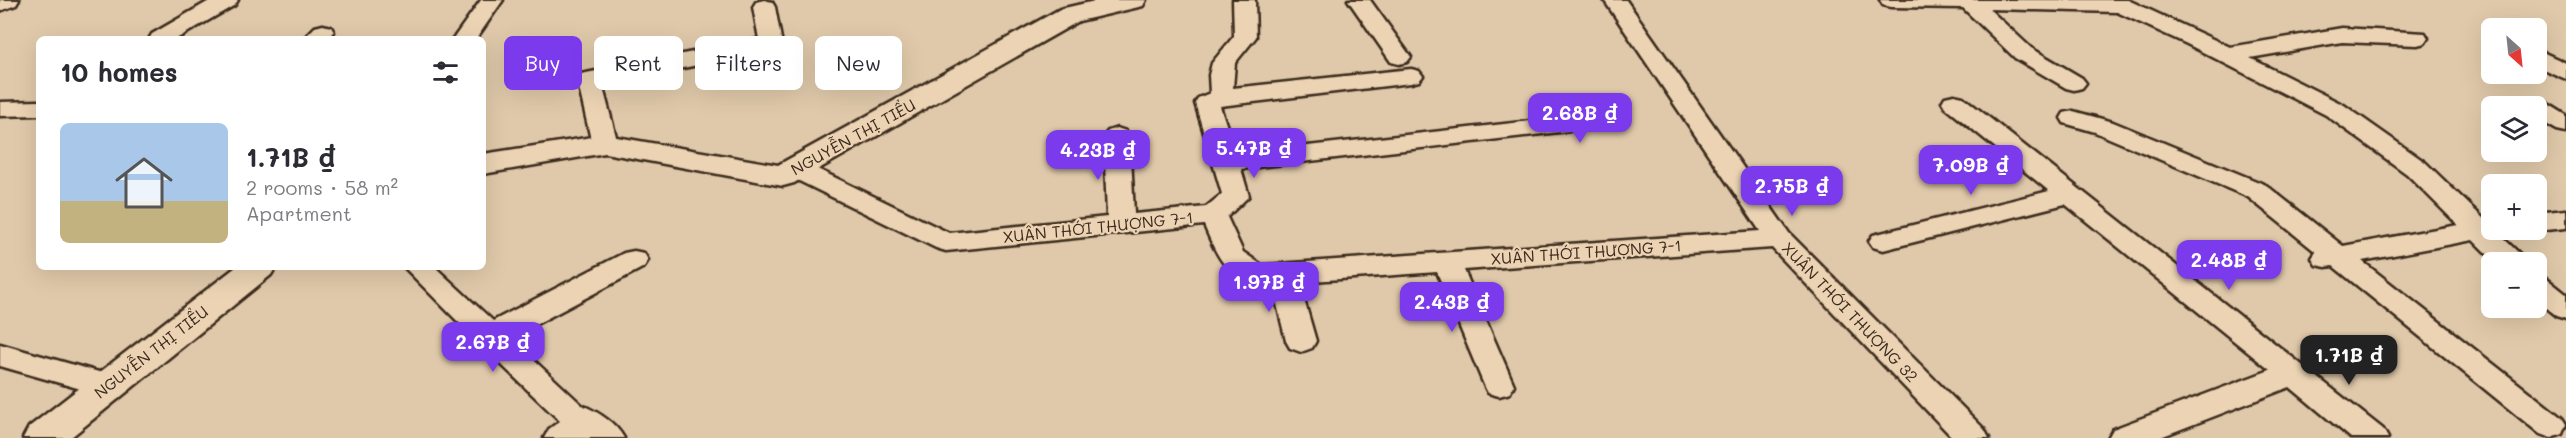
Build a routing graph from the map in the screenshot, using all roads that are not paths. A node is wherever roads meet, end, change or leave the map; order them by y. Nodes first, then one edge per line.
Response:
1 (8, 0) edge
2 (227, 0) edge
3 (492, 0) edge
4 (1133, 0) edge
5 (1244, 0) edge
6 (1359, 0) edge
7 (1616, 0) edge
8 (1891, 0) edge
9 (1969, 2) junction
10 (2107, 2) edge
11 (0, 4) edge
12 (764, 7) dead end
13 (165, 36) edge
14 (466, 36) edge
15 (2417, 38) dead end
16 (2226, 55) junction
17 (2547, 62) edge
18 (2566, 72) edge
19 (2073, 83) dead end
20 (1222, 97) junction
21 (1954, 102) dead end
22 (36, 108) edge
23 (0, 109) edge
24 (2547, 113) edge
25 (2073, 118) dead end
26 (1611, 119) dead end
27 (2566, 125) edge
28 (1117, 136) dead end
29 (605, 144) junction
30 (1226, 163) junction
31 (486, 164) edge
32 (796, 169) junction
33 (2070, 194) junction
34 (1213, 215) junction
35 (2566, 219) edge
36 (2547, 221) edge
37 (1121, 225) junction
38 (2481, 225) edge
39 (2481, 229) edge
40 (1779, 239) junction
41 (2494, 240) edge
42 (1883, 241) dead end
43 (2503, 252) edge
44 (2330, 257) junction
45 (634, 260) dead end
46 (1447, 262) junction
47 (255, 270) edge
48 (421, 270) edge
49 (1283, 273) junction
50 (2547, 294) edge
51 (2566, 309) edge
52 (489, 336) junction
53 (1301, 341) dead end
54 (0, 355) edge
55 (2294, 373) junction
56 (1499, 385) dead end
57 (109, 386) junction
58 (2551, 426) dead end
59 (584, 432) edge
60 (43, 438) edge
61 (1973, 438) edge
62 (2124, 438) edge
63 (2372, 438) edge

1 - 11 street
2 - 13 street
3 - 14 street
4 - 32 street, NGUYỄN THỊ TIỂU
5 - 20 street
6 - 20 street
7 - 40 street, XUÂN THỚI THƯỢNG 32
8 - 9 street
9 - 10 street
9 - 19 street
10 - 16 street
12 - 29 street
15 - 16 street
16 - 38 street
17 - 18 street
20 - 30 street
21 - 33 street
22 - 23 street
24 - 27 street
25 - 44 street
26 - 30 street
28 - 37 street
29 - 31 street, NGUYỄN THỊ TIỂU
29 - 32 street, NGUYỄN THỊ TIỂU
30 - 34 street
32 - 37 street, XUÂN THỚI THƯỢNG 7-1
33 - 42 street
33 - 55 street
34 - 37 street, XUÂN THỚI THƯỢNG 7-1
34 - 49 street, XUÂN THỚI THƯỢNG 7-1
35 - 36 street
39 - 44 street
40 - 46 street, XUÂN THỚI THƯỢNG 7-1
40 - 61 street, XUÂN THỚI THƯỢNG 32
41 - 43 street
44 - 58 street
45 - 52 street
46 - 49 street, XUÂN THỚI THƯỢNG 7-1
46 - 56 street
47 - 57 street, NGUYỄN THỊ TIỂU
48 - 52 street
49 - 53 street
50 - 51 street
52 - 59 street
54 - 57 street
55 - 62 street
55 - 63 street
57 - 60 street, NGUYỄN THỊ TIỂU

